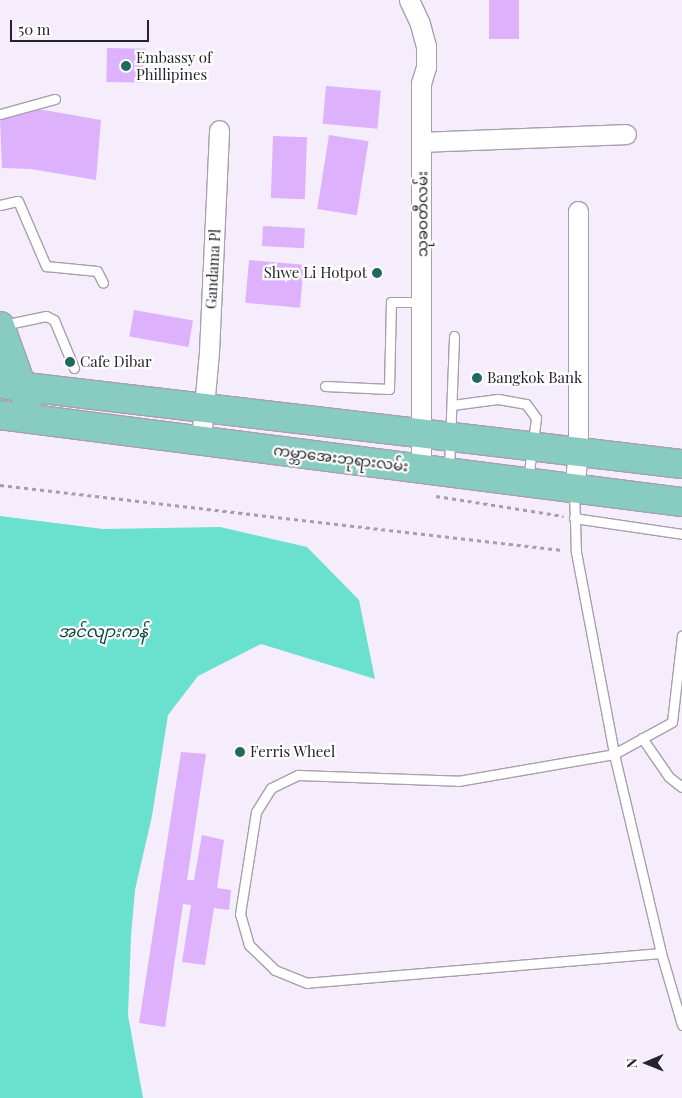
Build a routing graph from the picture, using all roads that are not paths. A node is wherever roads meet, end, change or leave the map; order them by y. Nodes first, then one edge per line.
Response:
1 (409, 0) edge
2 (56, 99) dead end
3 (0, 114) edge
4 (220, 130) dead end
5 (626, 134) dead end
6 (422, 142) junction
7 (0, 205) edge
8 (578, 211) dead end
9 (103, 282) dead end
10 (422, 302) junction
11 (0, 326) edge
12 (454, 336) dead end
13 (74, 368) dead end
14 (12, 386) edge
15 (325, 386) dead end
16 (452, 405) junction
17 (205, 408) junction
18 (0, 415) edge
19 (32, 420) junction
20 (423, 432) junction
21 (452, 436) junction
22 (201, 440) junction
23 (530, 446) junction
24 (578, 454) junction
25 (682, 464) edge
26 (421, 468) junction
27 (448, 471) junction
28 (528, 481) junction
29 (574, 490) junction
30 (682, 502) edge
31 (574, 518) junction
32 (682, 534) edge
33 (682, 636) edge
34 (642, 738) junction
35 (614, 754) junction
36 (682, 788) edge
37 (661, 953) junction
38 (682, 1025) edge

1 - 6 street, သုခဝတီလမ်း
2 - 3 lane
4 - 17 street, Gandama Pl
5 - 6 street
6 - 10 street, သုခဝတီလမ်း
7 - 9 lane
8 - 24 street
10 - 15 lane
10 - 20 street, သုခဝတီလမ်း
11 - 13 lane
11 - 14 main road
12 - 16 lane
14 - 17 main road
14 - 19 main road
16 - 21 lane
16 - 23 lane
17 - 20 main road
17 - 22 street, Gandama Pl
18 - 19 main road, ကမ္ဘာအေးဘုရားလမ်း
19 - 22 main road, ကမ္ဘာအေးဘုရားလမ်း
20 - 21 main road
20 - 26 street, သုခဝတီလမ်း
21 - 23 main road
21 - 27 lane
22 - 26 main road, ကမ္ဘာအေးဘုရားလမ်း
23 - 24 main road
23 - 28 lane
24 - 25 main road
24 - 29 street
26 - 27 main road, ကမ္ဘာအေးဘုရားလမ်း
27 - 28 main road, ကမ္ဘာအေးဘုရားလမ်း
28 - 29 main road, ကမ္ဘာအေးဘုရားလမ်း
29 - 30 main road, ကမ္ဘာအေးဘုရားလမ်း
29 - 31 lane
31 - 32 lane
31 - 35 lane
33 - 34 lane
34 - 35 lane
34 - 36 lane
35 - 37 lane
35 - 37 lane
37 - 38 lane

